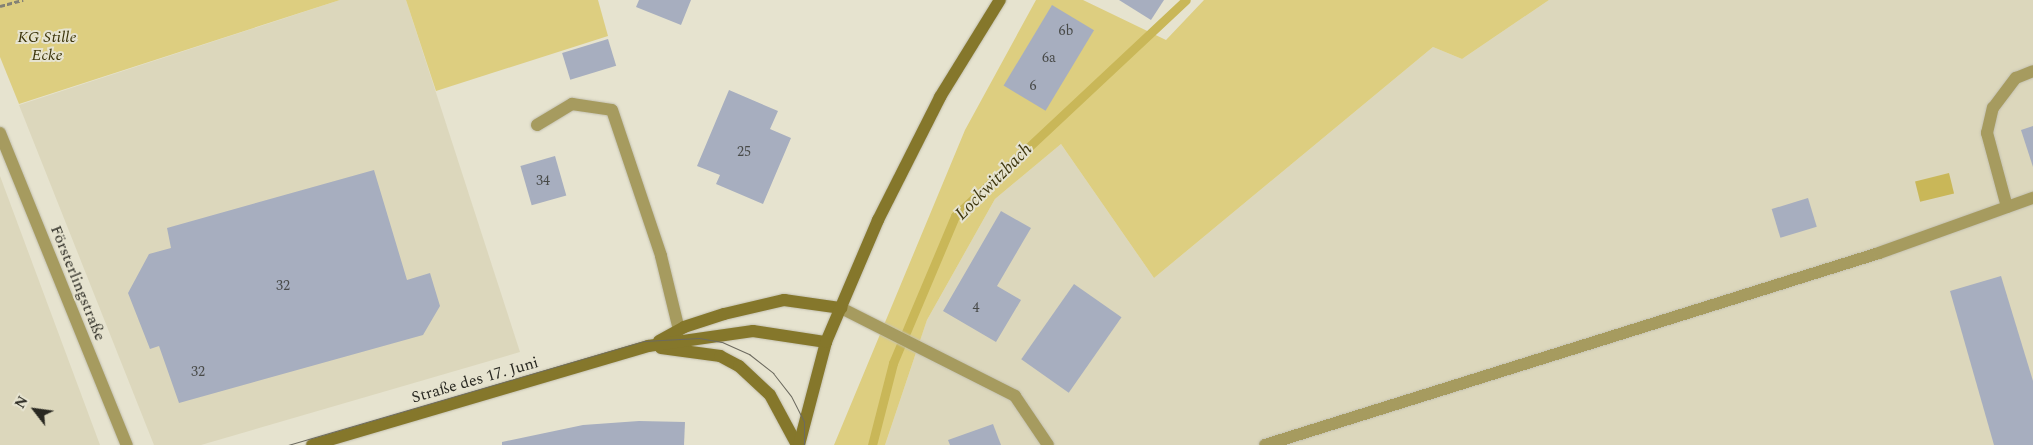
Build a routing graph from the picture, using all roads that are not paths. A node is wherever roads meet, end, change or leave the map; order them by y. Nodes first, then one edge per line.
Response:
1 (1000, 0) edge
2 (2033, 71) edge
3 (536, 125) dead end
4 (0, 133) edge
5 (2033, 198) edge
6 (2007, 207) junction
7 (841, 308) junction
8 (679, 330) junction
9 (826, 342) junction
10 (648, 346) junction
11 (127, 445) edge
12 (312, 445) edge
13 (798, 445) edge
14 (1048, 445) edge
15 (1265, 445) edge

1 - 7 street
2 - 6 street
3 - 8 street
4 - 11 street, Försterlingstraße
5 - 6 street
6 - 15 street
7 - 8 street, Straße des 17. Juni
7 - 9 street
7 - 14 street
8 - 10 street, Straße des 17. Juni
9 - 10 street, Straße des 17. Juni
9 - 13 street
10 - 12 street, Straße des 17. Juni
10 - 13 street

